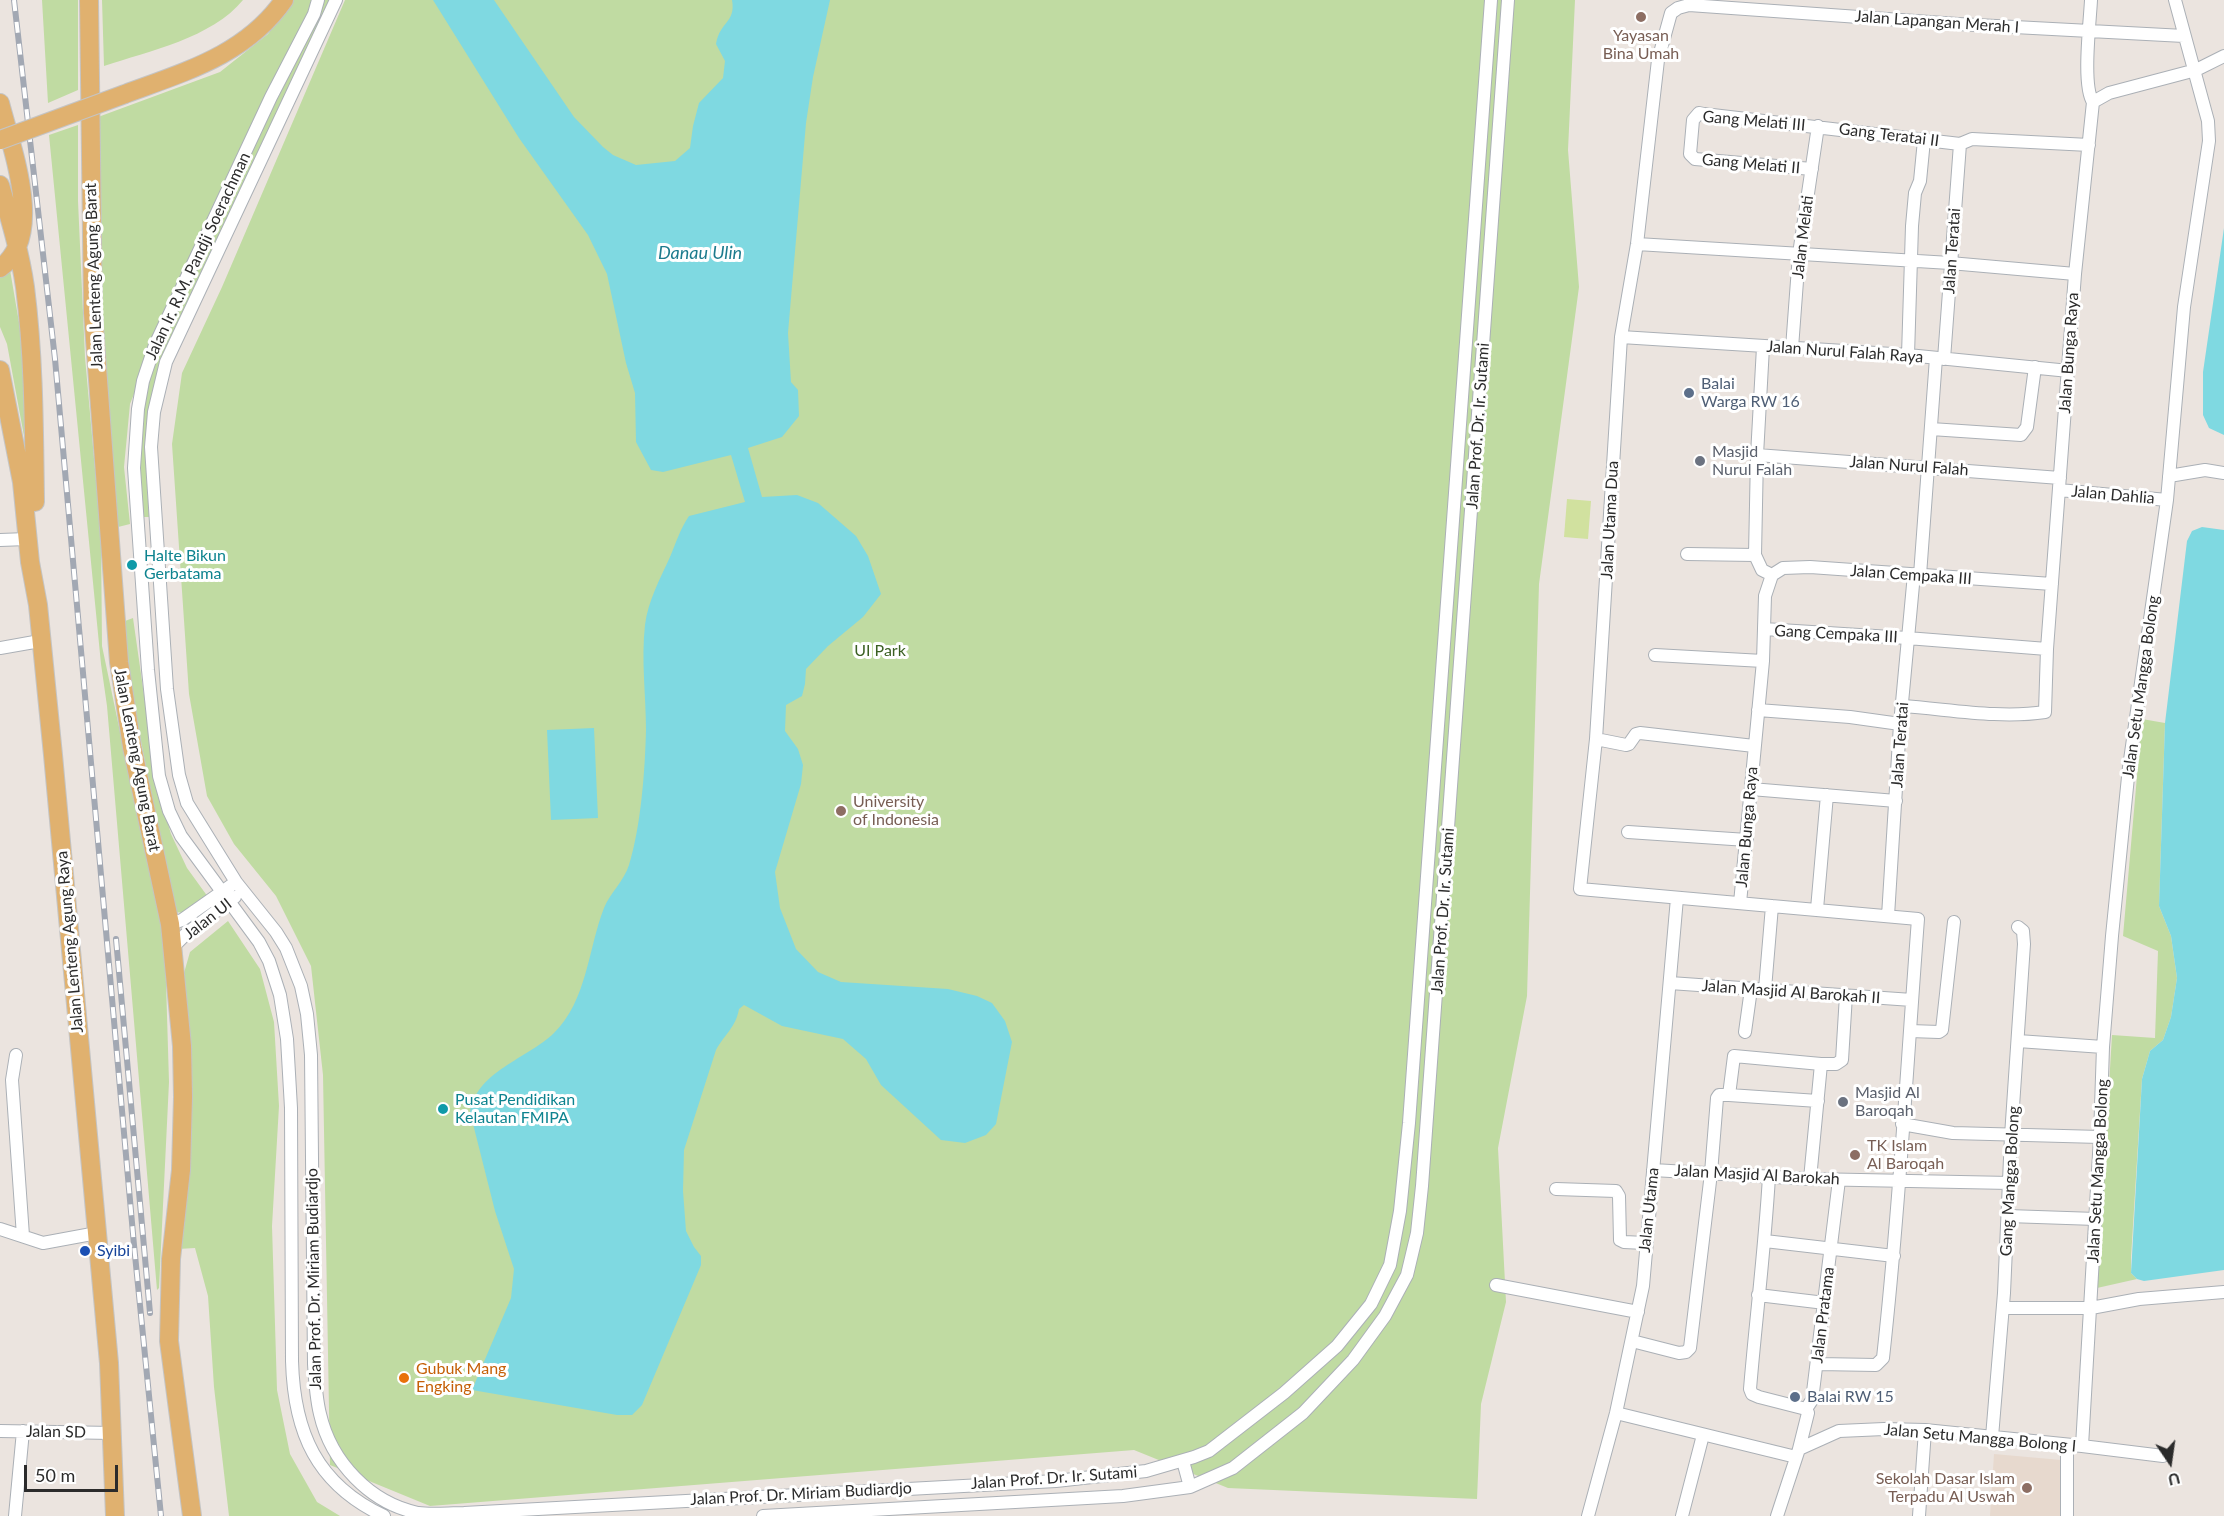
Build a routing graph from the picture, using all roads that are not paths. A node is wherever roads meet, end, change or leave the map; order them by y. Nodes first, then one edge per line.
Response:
1 (89, 0) edge
2 (284, 0) edge
3 (318, 0) edge
4 (336, 0) edge
5 (1491, 0) edge
6 (1508, 0) edge
7 (2091, 0) edge
8 (2175, 0) edge
9 (1689, 3) edge
10 (2089, 31) junction
11 (2184, 36) junction
12 (2224, 56) edge
13 (2196, 70) junction
14 (2093, 102) junction
15 (0, 103) edge
16 (1693, 120) joint
17 (1818, 126) junction
18 (0, 140) edge
19 (1924, 140) junction
20 (1960, 144) junction
21 (2089, 145) junction
22 (1812, 169) junction
23 (0, 185) edge
24 (1637, 244) junction
25 (18, 248) junction
26 (1799, 255) junction
27 (1911, 260) junction
28 (1950, 263) junction
29 (0, 268) edge
30 (2075, 274) junction
31 (1621, 337) junction
32 (1763, 347) junction
33 (1792, 348) junction
34 (1908, 355) junction
35 (1940, 358) junction
36 (2035, 367) junction
37 (0, 370) edge
38 (2069, 371) junction
39 (5, 418) edge
40 (1931, 429) junction
41 (1757, 455) junction
42 (1928, 467) junction
43 (2224, 473) edge
44 (2169, 476) junction
45 (2060, 484) junction
46 (2167, 500) junction
47 (27, 538) junction
48 (0, 540) edge
49 (1687, 554) dead end
50 (1755, 555) junction
51 (1917, 574) junction
52 (1772, 575) junction
53 (2052, 584) junction
54 (38, 605) junction
55 (1764, 630) junction
56 (1907, 638) junction
57 (40, 641) junction
58 (0, 648) edge
59 (2047, 649) junction
60 (1655, 655) dead end
61 (1763, 661) junction
62 (1902, 706) junction
63 (1758, 710) junction
64 (1900, 724) junction
65 (1596, 739) junction
66 (1754, 746) junction
67 (1751, 789) junction
68 (1827, 795) junction
69 (1896, 801) junction
70 (1628, 832) dead end
71 (1747, 840) junction
72 (240, 887) junction
73 (221, 891) junction
74 (1677, 898) junction
75 (230, 901) junction
76 (1740, 903) junction
77 (1772, 906) junction
78 (1817, 909) junction
79 (1888, 916) junction
80 (1954, 922) dead end
81 (170, 924) junction
82 (2018, 927) dead end
83 (173, 947) junction
84 (1670, 983) junction
85 (1751, 989) junction
86 (1765, 989) junction
87 (1846, 995) junction
88 (1912, 1000) junction
89 (307, 1014) junction
90 (285, 1018) junction
91 (1910, 1031) junction
92 (1745, 1032) dead end
93 (2018, 1041) junction
94 (2103, 1047) junction
95 (16, 1055) dead end
96 (1821, 1064) junction
97 (1729, 1095) junction
98 (1818, 1101) junction
99 (1902, 1124) junction
100 (2011, 1136) junction
101 (2100, 1137) junction
102 (1653, 1170) junction
103 (1711, 1173) junction
104 (1769, 1176) junction
105 (1810, 1179) junction
106 (1839, 1180) junction
107 (1898, 1180) junction
108 (2010, 1182) junction
109 (1556, 1189) dead end
110 (2008, 1215) junction
111 (2096, 1219) junction
112 (0, 1229) edge
113 (97, 1233) junction
114 (23, 1236) junction
115 (1765, 1241) junction
116 (1645, 1243) junction
117 (1832, 1247) junction
118 (1894, 1257) junction
119 (1496, 1285) dead end
120 (2224, 1292) edge
121 (1758, 1295) junction
122 (1825, 1303) junction
123 (2003, 1308) junction
124 (2091, 1308) junction
125 (1638, 1312) junction
126 (1632, 1341) junction
127 (1818, 1364) junction
128 (1806, 1409) junction
129 (1616, 1413) junction
130 (1925, 1430) junction
131 (0, 1431) edge
132 (23, 1431) junction
133 (112, 1434) junction
134 (1703, 1435) junction
135 (1992, 1437) junction
136 (2067, 1445) junction
137 (2082, 1446) junction
138 (1798, 1453) junction
139 (2163, 1456) dead end
140 (1183, 1461) junction
141 (948, 1485) joint
142 (1190, 1486) junction
143 (954, 1504) joint
144 (592, 1511) edge
145 (15, 1516) edge
146 (115, 1516) edge
147 (192, 1516) edge
148 (384, 1516) edge
149 (763, 1516) edge
150 (1588, 1516) edge
151 (1682, 1516) edge
152 (1777, 1516) edge
153 (1919, 1516) edge
154 (2067, 1516) edge

1 - 81 main road, Jalan Lenteng Agung Barat
2 - 18 main road, bridge
3 - 73 street, Jalan Ir. R.M. Pandji Soerachman
4 - 72 street, Jalan Ir. R.M. Pandji Soerachman
5 - 140 street, Jalan Prof. Dr. Ir. Sutami
6 - 142 street, Jalan Prof. Dr. Ir. Sutami
7 - 10 street, Jalan Bunga Raya
8 - 11 street, Jalan Setu Mangga Bolong
9 - 10 street, Jalan Lapangan Merah I
9 - 24 street, Jalan Utama Dua
10 - 11 street, Jalan Lapangan Merah I
10 - 14 street, Jalan Bunga Raya
11 - 13 street, Jalan Setu Mangga Bolong
12 - 13 street
13 - 14 street
13 - 44 street, Jalan Setu Mangga Bolong
14 - 21 street, Jalan Bunga Raya
15 - 25 main road
16 - 17 street, Gang Melati III
16 - 22 street, Gang Melati II
17 - 19 street, Gang Teratai II
17 - 22 street, Jalan Melati
19 - 20 street, Gang Teratai II
19 - 27 street
20 - 21 street, Gang Teratai II
20 - 28 street, Jalan Teratai
21 - 30 street, Jalan Bunga Raya
22 - 26 street, Jalan Melati
23 - 25 main road
24 - 26 street
24 - 31 street, Jalan Utama Dua
25 - 29 main road
25 - 54 main road
26 - 27 street
26 - 33 street, Jalan Melati
27 - 28 street
27 - 34 street
28 - 30 street
28 - 35 street, Jalan Teratai
30 - 38 street, Jalan Bunga Raya
31 - 32 street, Jalan Nurul Falah Raya
31 - 65 street, Jalan Utama Dua
32 - 33 street, Jalan Nurul Falah Raya
32 - 41 street
33 - 34 street, Jalan Nurul Falah Raya
34 - 35 street, Jalan Nurul Falah Raya
35 - 36 street, Jalan Nurul Falah Raya
35 - 40 street, Jalan Teratai
36 - 38 street, Jalan Nurul Falah Raya
36 - 40 street
37 - 39 main road, Jalan Lenteng Agung Raya
38 - 45 street, Jalan Bunga Raya
39 - 47 main road, Jalan Lenteng Agung Raya
40 - 42 street, Jalan Teratai
41 - 42 street, Jalan Nurul Falah
41 - 50 street
42 - 45 street, Jalan Nurul Falah
42 - 51 street, Jalan Teratai
43 - 44 street
44 - 46 street, Jalan Setu Mangga Bolong
45 - 46 street, Jalan Dahlia
45 - 53 street, Jalan Bunga Raya
46 - 94 street, Jalan Setu Mangga Bolong
47 - 48 street
47 - 54 main road, Jalan Lenteng Agung Raya
49 - 50 street
50 - 52 street
51 - 52 street, Jalan Cempaka III
51 - 53 street, Jalan Cempaka III
51 - 56 street, Jalan Teratai
52 - 55 street, Jalan Bunga Raya
53 - 59 street, Jalan Bunga Raya
54 - 57 main road, Jalan Lenteng Agung Raya
55 - 56 street, Gang Cempaka III
55 - 61 street, Jalan Bunga Raya
56 - 59 street, Gang Cempaka III
56 - 62 street, Jalan Teratai
57 - 58 street
57 - 113 main road, Jalan Lenteng Agung Raya
59 - 62 street, Jalan Bunga Raya
60 - 61 street
61 - 63 street, Jalan Bunga Raya
62 - 64 street, Jalan Teratai
63 - 64 street
63 - 66 street, Jalan Bunga Raya
64 - 69 street, Jalan Teratai
65 - 66 street
65 - 74 street, Jalan Utama Dua
66 - 67 street, Jalan Bunga Raya
67 - 68 street
67 - 71 street, Jalan Bunga Raya
68 - 69 street
68 - 78 street
69 - 79 street, Jalan Teratai
70 - 71 street
71 - 76 street, Jalan Bunga Raya
72 - 73 street, Jalan UI
72 - 75 street, Jalan UI
72 - 89 street, Jalan Prof. Dr. Miriam Budiardjo
73 - 75 street, Jalan Ir. R.M. Pandji Soerachman
73 - 81 street, Jalan UI
74 - 76 street, Jalan Utama Dua
74 - 84 street, Jalan Utama
75 - 83 street, Jalan UI
75 - 90 street, Jalan Prof. Dr. Miriam Budiardjo
76 - 77 street, Jalan Bunga Raya
77 - 78 street, Jalan Bunga Raya
77 - 86 street
78 - 79 street, Jalan Bunga Raya
79 - 88 street, Jalan Bunga Raya
80 - 91 street
81 - 83 main road, Jalan Lenteng Agung Barat
82 - 93 street, Gang Mangga Bolong
83 - 147 main road, Jalan Lenteng Agung Barat
84 - 85 street, Jalan Masjid Al Barokah II
84 - 102 street, Jalan Utama
85 - 86 street, Jalan Masjid Al Barokah II
85 - 92 street
86 - 87 street, Jalan Masjid Al Barokah II
87 - 88 street, Jalan Masjid Al Barokah II
87 - 96 street
88 - 91 street
89 - 90 street
89 - 144 street, Jalan Prof. Dr. Miriam Budiardjo
90 - 148 street, Jalan Prof. Dr. Miriam Budiardjo
91 - 99 street
93 - 94 street
93 - 100 street, Gang Mangga Bolong
94 - 101 street, Jalan Setu Mangga Bolong
95 - 114 street
96 - 97 street
96 - 98 street
97 - 98 street
97 - 103 street
98 - 105 street
99 - 100 street
99 - 107 street
100 - 101 street
100 - 108 street, Gang Mangga Bolong
101 - 111 street, Jalan Setu Mangga Bolong
102 - 103 street, Jalan Masjid Al Barokah
102 - 116 street, Jalan Utama
103 - 104 street, Jalan Masjid Al Barokah
103 - 126 street
104 - 105 street, Jalan Masjid Al Barokah
104 - 115 street
105 - 106 street, Jalan Masjid Al Barokah
106 - 107 street, Jalan Masjid Al Barokah
106 - 117 street, Jalan Pratama
107 - 108 street, Jalan Masjid Al Barokah
107 - 118 street
108 - 110 street, Gang Mangga Bolong
109 - 116 street
110 - 111 street
110 - 123 street, Gang Mangga Bolong
111 - 124 street, Jalan Setu Mangga Bolong
112 - 114 street
113 - 114 street
113 - 133 main road, Jalan Lenteng Agung Raya
115 - 117 street
115 - 121 street
116 - 125 street, Jalan Utama
117 - 118 street
117 - 122 street, Jalan Pratama
118 - 127 street
119 - 125 street
120 - 124 street
121 - 122 street
121 - 128 street
122 - 127 street, Jalan Pratama
123 - 124 street
123 - 135 street, Gang Mangga Bolong
124 - 137 street, Jalan Setu Mangga Bolong
125 - 126 street, Jalan Utama
126 - 129 street, Jalan Utama
127 - 128 street, Jalan Pratama
128 - 138 street, Jalan Pratama
129 - 134 street
129 - 150 street, Jalan Utama
130 - 135 street, Jalan Setu Mangga Bolong I
130 - 138 street, Jalan Setu Mangga Bolong I
130 - 153 street
131 - 132 street, Jalan SD
132 - 133 street, Jalan SD
132 - 145 street
133 - 146 main road, Jalan Lenteng Agung Raya
134 - 138 street
134 - 151 street
135 - 136 street, Jalan Setu Mangga Bolong I
136 - 137 street, Jalan Setu Mangga Bolong I
136 - 154 street
137 - 139 street, Jalan Setu Mangga Bolong I
138 - 152 street, Jalan Pratama
140 - 141 street, Jalan Prof. Dr. Ir. Sutami
140 - 142 street
141 - 144 street, Jalan Prof. Dr. Miriam Budiardjo
142 - 143 street, Jalan Prof. Dr. Ir. Sutami
143 - 149 street, Jalan Prof. Dr. Miriam Budiardjo

